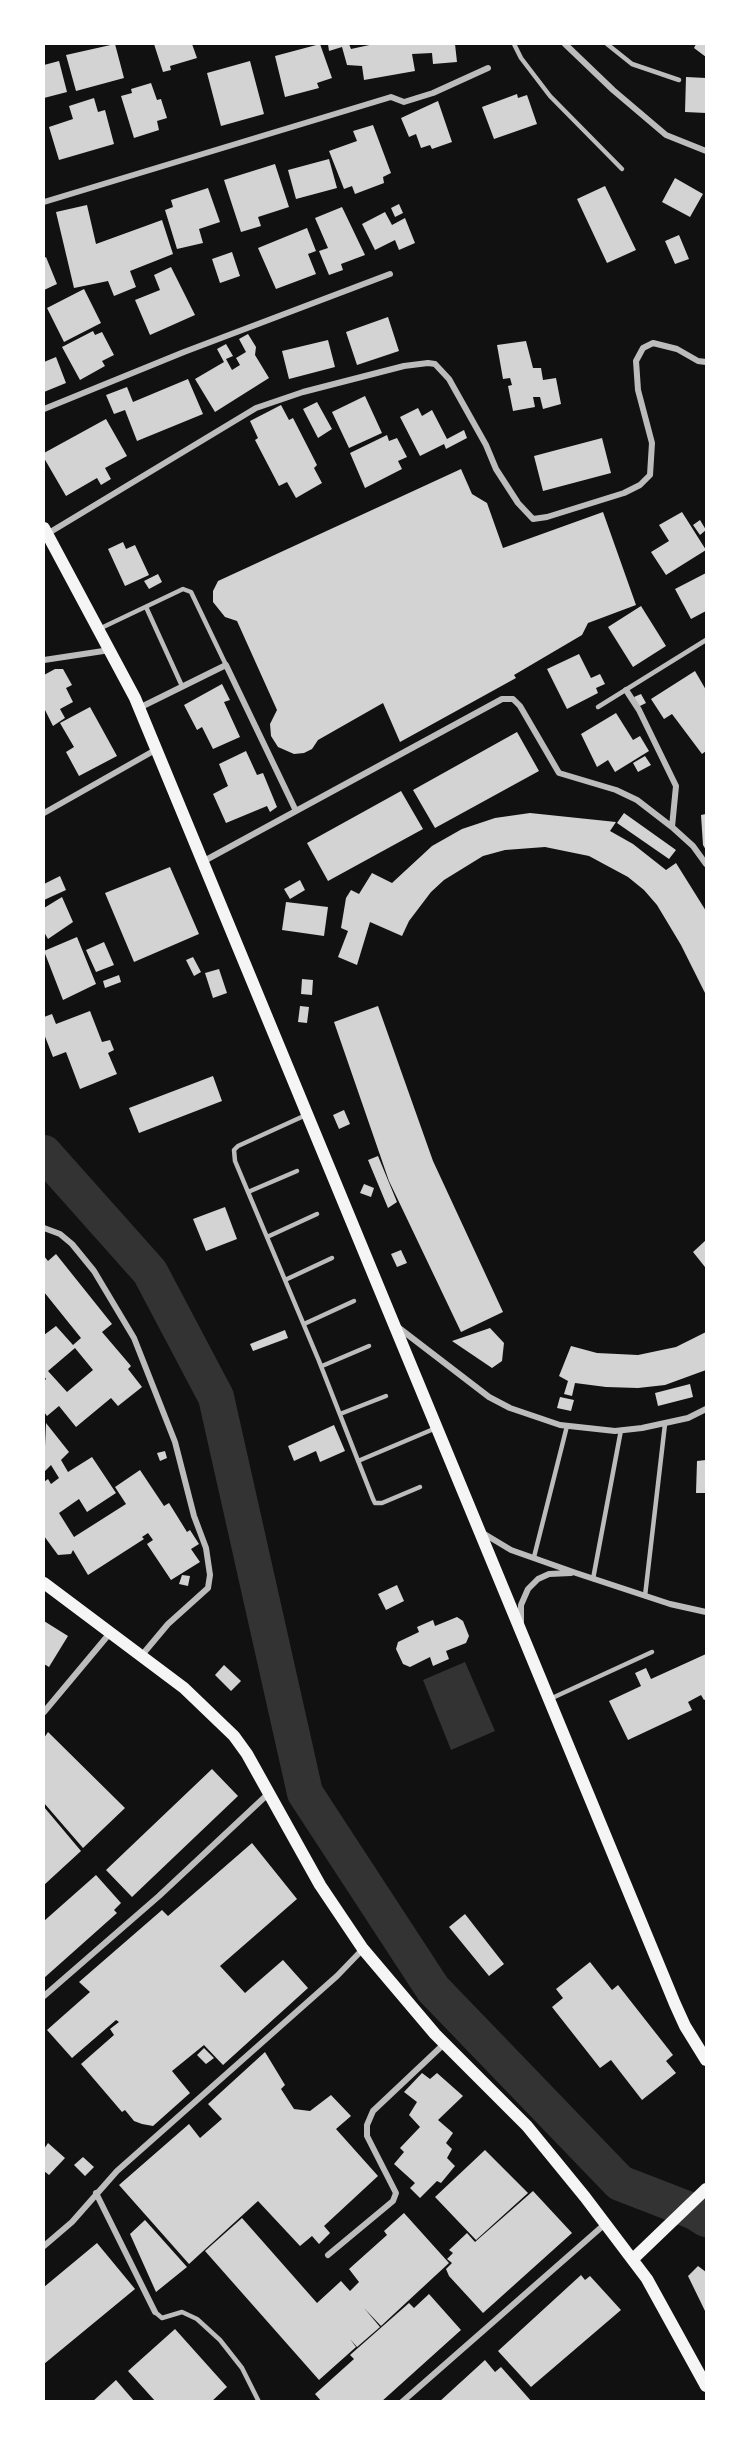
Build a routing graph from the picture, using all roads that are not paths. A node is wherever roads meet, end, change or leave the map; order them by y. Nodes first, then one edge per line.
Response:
1 (514, 44) edge
2 (565, 44) edge
3 (607, 44) edge
4 (488, 68) dead end
5 (679, 80) dead end
6 (706, 151) edge
7 (622, 168) dead end
8 (44, 202) edge
9 (390, 274) dead end
10 (706, 362) edge
11 (44, 409) edge
12 (45, 530) edge
13 (146, 607) junction
14 (99, 629) junction
15 (706, 640) edge
16 (110, 650) junction
17 (44, 660) edge
18 (226, 665) junction
19 (182, 686) junction
20 (626, 690) junction
21 (598, 707) dead end
22 (139, 708) junction
23 (157, 749) junction
24 (296, 811) junction
25 (44, 813) edge
26 (672, 827) junction
27 (204, 861) junction
28 (706, 864) edge
29 (308, 1114) junction
30 (297, 1171) dead end
31 (248, 1192) junction
32 (317, 1214) dead end
33 (44, 1228) edge
34 (267, 1237) junction
35 (332, 1258) dead end
36 (285, 1280) junction
37 (354, 1301) dead end
38 (304, 1324) junction
39 (396, 1325) junction
40 (369, 1346) dead end
41 (322, 1366) junction
42 (386, 1396) dead end
43 (706, 1409) edge
44 (340, 1414) junction
45 (665, 1424) junction
46 (567, 1426) junction
47 (438, 1427) junction
48 (621, 1430) junction
49 (358, 1461) junction
50 (420, 1487) dead end
51 (481, 1532) junction
52 (534, 1557) junction
53 (576, 1574) junction
54 (593, 1579) junction
55 (44, 1583) edge
56 (645, 1596) junction
57 (706, 1612) edge
58 (520, 1631) junction
59 (110, 1632) junction
60 (652, 1652) dead end
61 (142, 1655) junction
62 (547, 1700) junction
63 (44, 1712) edge
64 (268, 1794) junction
65 (363, 1949) junction
66 (44, 1996) edge
67 (444, 2044) junction
68 (706, 2060) edge
69 (706, 2189) edge
70 (96, 2193) junction
71 (605, 2223) junction
72 (44, 2246) edge
73 (328, 2255) dead end
74 (633, 2259) junction
75 (155, 2312) joint
76 (706, 2386) edge
77 (259, 2402) edge
78 (402, 2402) edge

1 - 7 lane
2 - 6 street
3 - 5 lane
4 - 8 street
9 - 11 street
10 - 12 street
12 - 14 main road
13 - 14 lane
13 - 18 lane
13 - 19 lane
14 - 16 main road
15 - 20 lane
16 - 17 street
16 - 22 main road
18 - 19 street
18 - 24 street
19 - 22 street
20 - 21 lane
20 - 26 street
22 - 23 main road
23 - 25 street
23 - 27 main road
24 - 26 street
24 - 27 street
26 - 28 street
27 - 29 main road
29 - 31 lane
29 - 39 main road
30 - 31 lane
31 - 34 lane
32 - 34 lane
33 - 61 street
34 - 36 lane
35 - 36 lane
36 - 38 lane
37 - 38 lane
38 - 41 lane
39 - 46 street
39 - 47 main road
40 - 41 lane
41 - 44 lane
42 - 44 lane
43 - 45 street
44 - 49 lane
45 - 48 street
45 - 56 lane
46 - 48 street
46 - 52 lane
47 - 49 lane
47 - 51 main road
48 - 54 lane
49 - 50 lane
51 - 52 street
51 - 58 main road
52 - 53 street
53 - 54 street
53 - 58 street
54 - 56 street
55 - 59 main road
56 - 57 street
58 - 62 main road
59 - 61 main road
59 - 63 street
60 - 62 lane
61 - 64 main road
62 - 68 main road
64 - 65 main road
64 - 66 street
65 - 67 main road
65 - 70 street
67 - 71 main road
67 - 73 street
69 - 74 main road
70 - 72 street
70 - 75 street
71 - 74 main road
71 - 78 street
74 - 76 main road
75 - 77 lane

